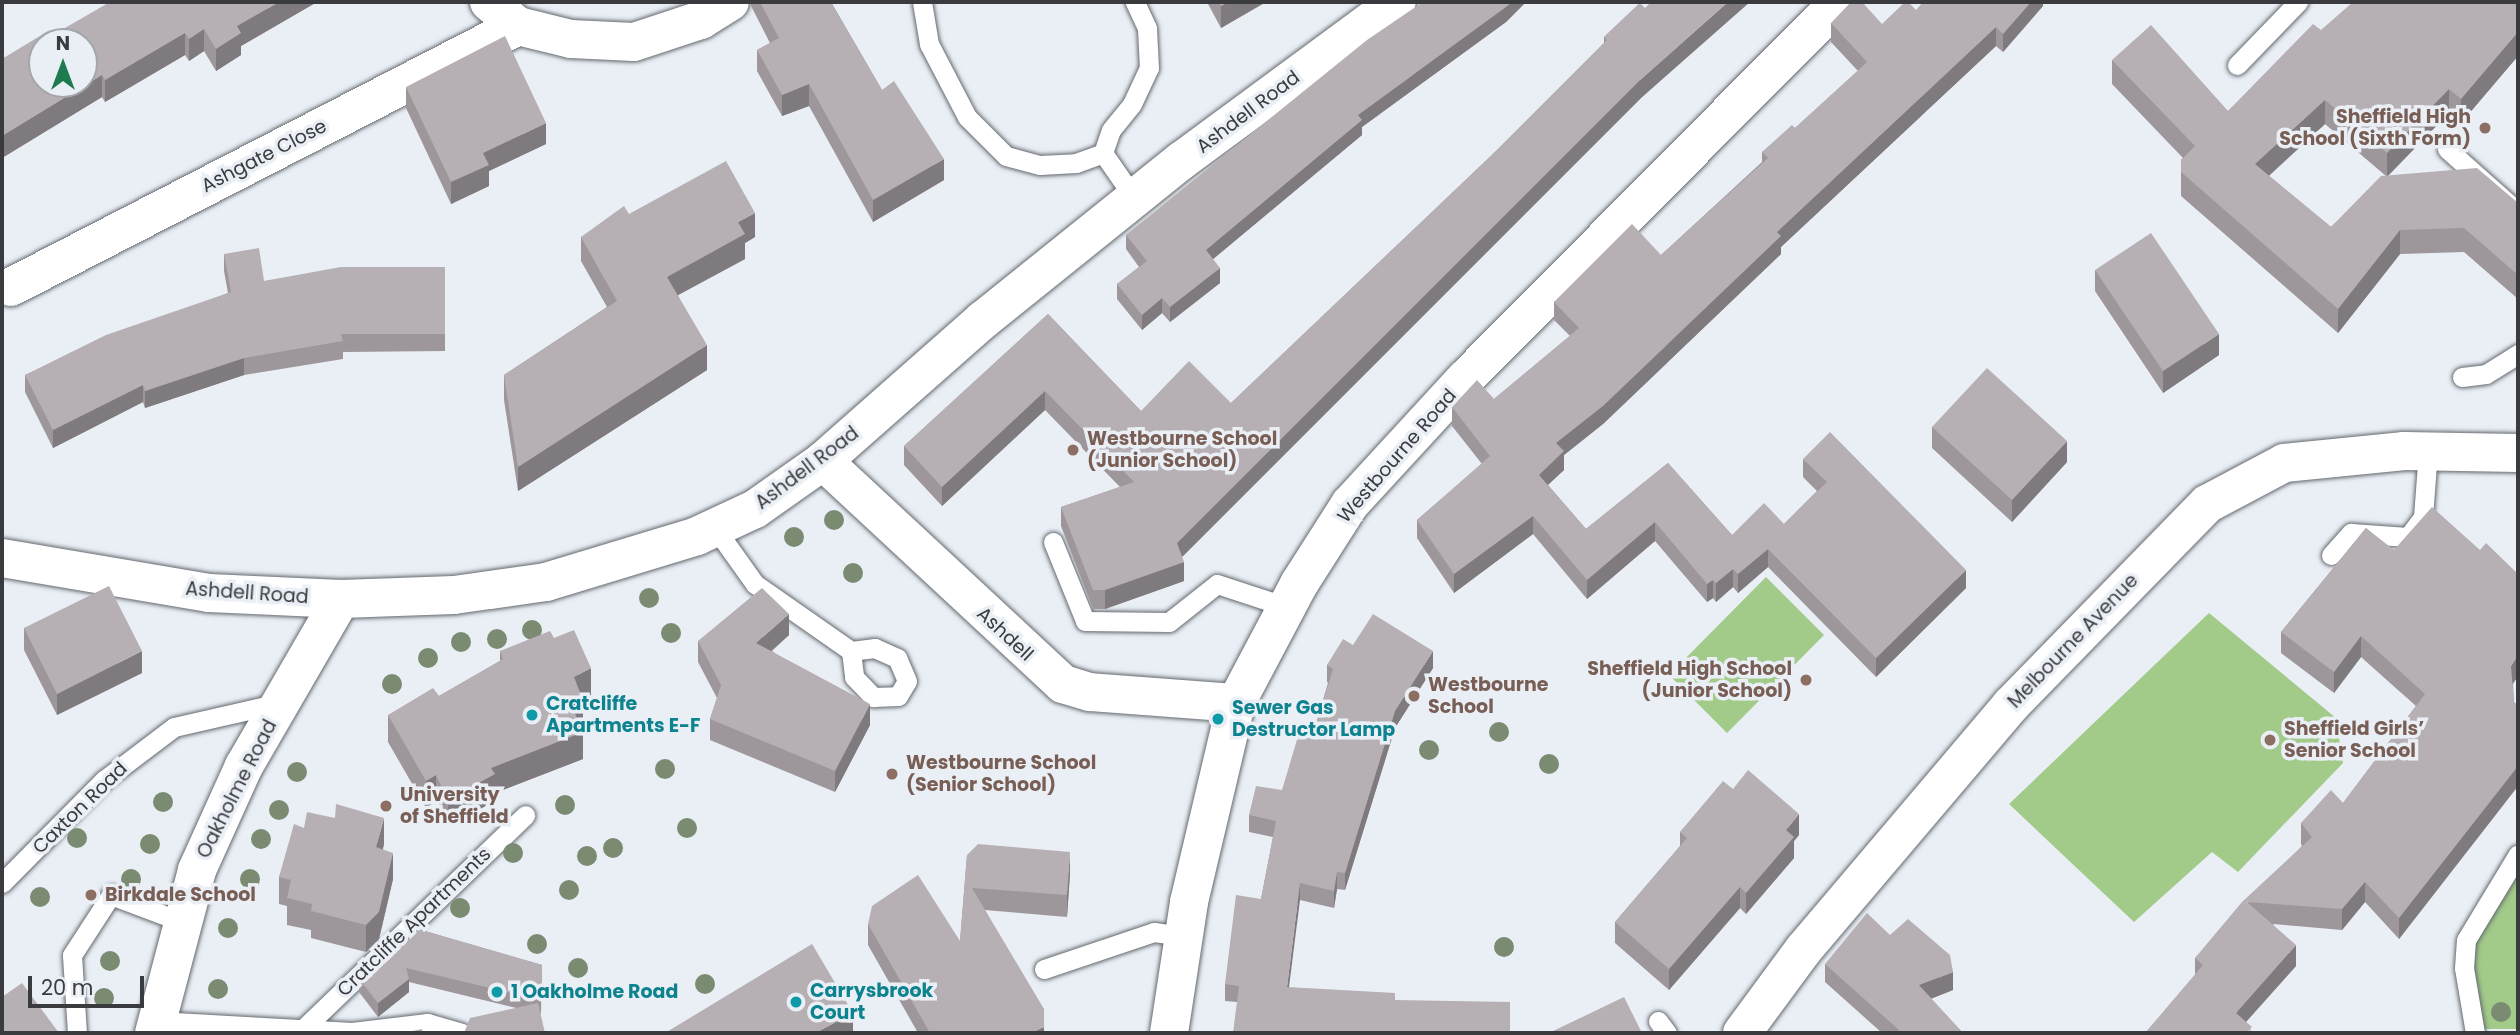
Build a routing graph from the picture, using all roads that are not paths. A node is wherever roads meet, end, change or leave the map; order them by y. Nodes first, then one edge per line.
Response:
1 (489, 2) edge
2 (730, 2) edge
3 (922, 2) edge
4 (1135, 2) edge
5 (1839, 2) edge
6 (2298, 2) edge
7 (1385, 5) edge
8 (519, 26) junction
9 (2237, 65) dead end
10 (2447, 149) dead end
11 (1103, 153) junction
12 (1135, 198) junction
13 (2518, 212) edge
14 (11, 287) dead end
15 (2518, 354) edge
16 (2462, 377) dead end
17 (2428, 452) junction
18 (2518, 453) edge
19 (822, 461) junction
20 (715, 528) junction
21 (1053, 542) dead end
22 (2331, 555) dead end
23 (6, 561) edge
24 (341, 598) junction
25 (1287, 607) junction
26 (851, 651) dead end
27 (282, 702) junction
28 (1236, 703) junction
29 (525, 815) dead end
30 (2518, 854) edge
31 (2, 883) edge
32 (182, 922) junction
33 (1184, 936) junction
34 (1044, 969) dead end
35 (156, 1027) edge
36 (304, 1028) junction
37 (77, 1033) edge
38 (462, 1033) edge
39 (1169, 1033) edge
40 (1742, 1033) edge
41 (2475, 1033) edge

1 - 8 street
2 - 8 street
3 - 11 lane
4 - 11 lane
5 - 25 street, Westbourne Road
6 - 9 lane
7 - 12 street, Ashdell Road
8 - 14 street, Ashgate Close
10 - 13 lane
11 - 12 lane
12 - 19 street, Ashdell Road
15 - 16 lane
17 - 18 street, Melbourne Avenue
17 - 22 lane
17 - 40 street, Melbourne Avenue
19 - 20 street, Ashdell Road
19 - 28 street, Ashdell
20 - 24 street, Ashdell Road
20 - 26 lane
21 - 25 lane
23 - 24 street, Ashdell Road
24 - 27 street, Oakholme Road
25 - 28 street, Westbourne Road
27 - 31 lane, Caxton Road
27 - 32 street, Oakholme Road
28 - 33 street, Westbourne Road
29 - 36 lane, Cratcliffe Apartments
30 - 41 lane
32 - 35 street, Oakholme Road
32 - 37 lane
33 - 34 lane
33 - 39 street, Westbourne Road
35 - 36 lane
36 - 38 lane

